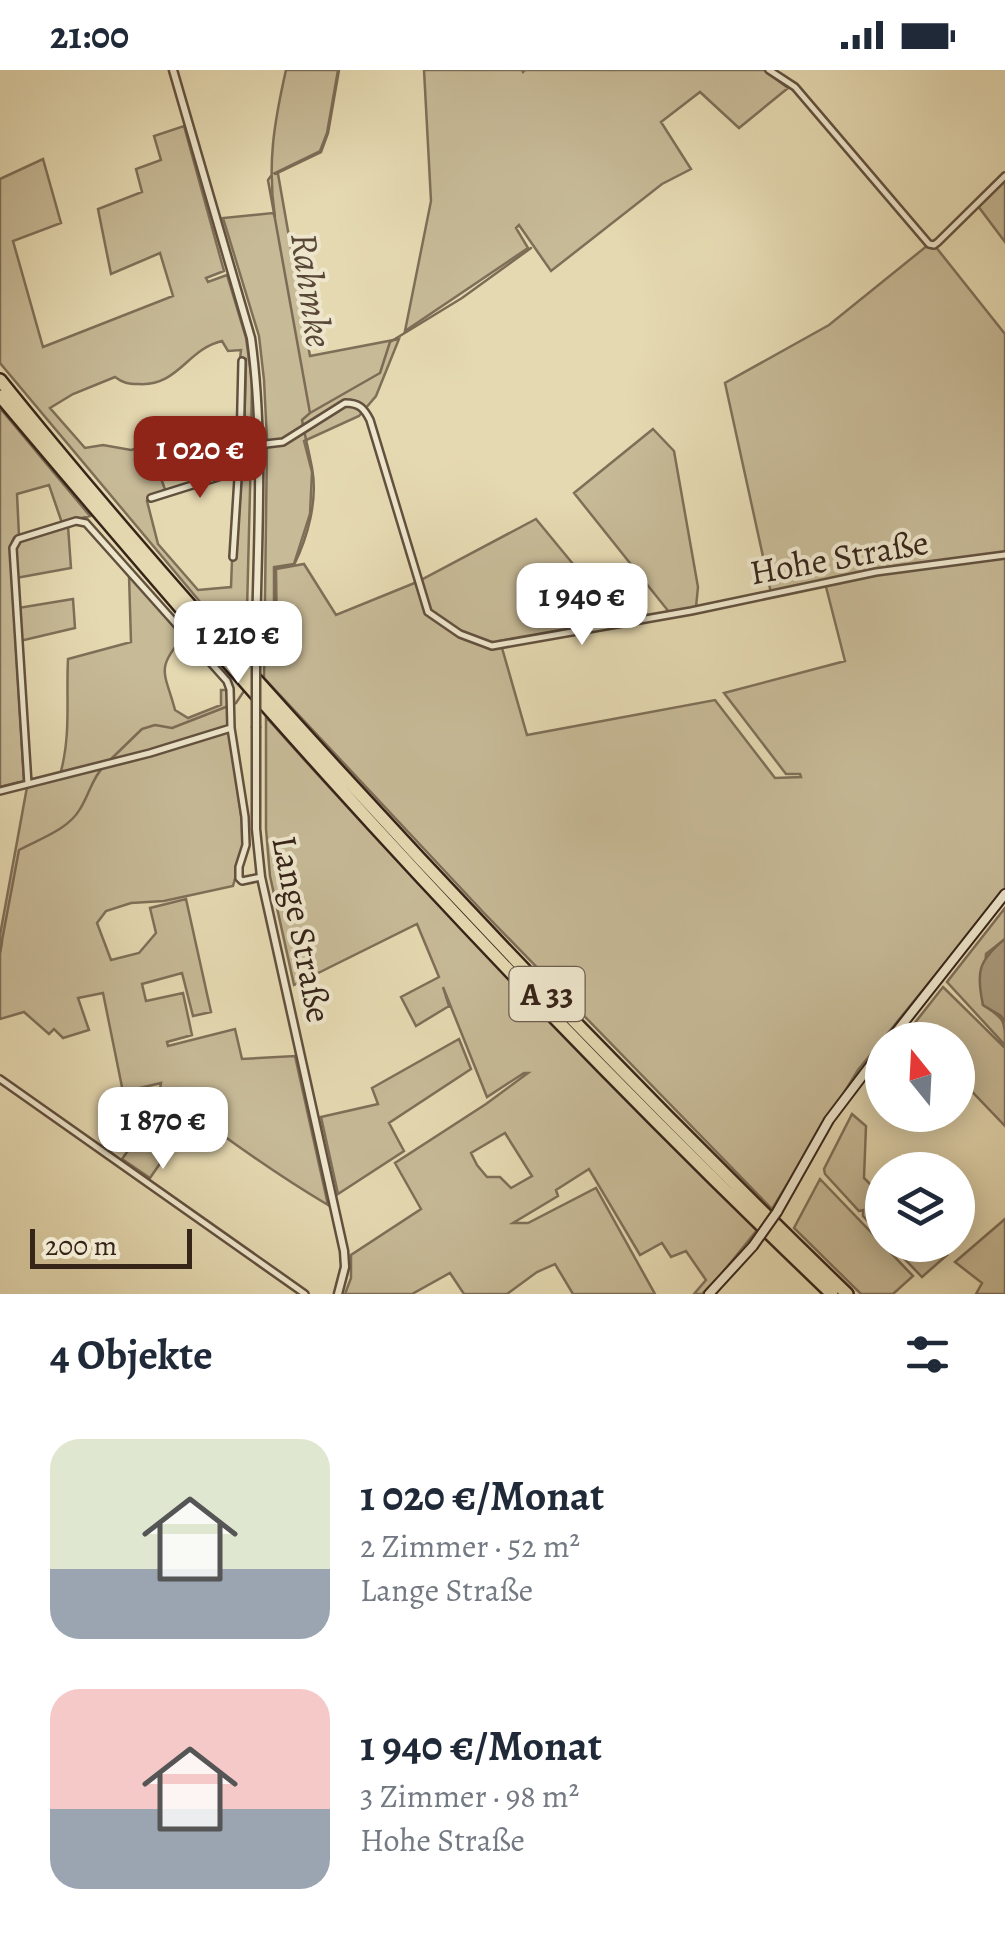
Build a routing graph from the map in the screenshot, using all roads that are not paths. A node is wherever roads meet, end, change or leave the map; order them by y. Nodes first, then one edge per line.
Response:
1 (173, 70) edge
2 (768, 70) edge
3 (1005, 176) edge
4 (242, 361) dead end
5 (0, 380) edge
6 (0, 396) edge
7 (258, 447) junction
8 (240, 448) junction
9 (238, 472) junction
10 (152, 498) dead end
11 (1005, 555) edge
12 (233, 557) dead end
13 (252, 682) junction
14 (230, 728) junction
15 (28, 784) junction
16 (0, 791) edge
17 (260, 877) junction
18 (1005, 894) edge
19 (904, 1022) edge
20 (865, 1073) edge
21 (0, 1079) edge
22 (305, 1294) edge
23 (338, 1294) edge
24 (709, 1294) edge
25 (832, 1294) edge
26 (847, 1294) edge

1 - 7 street, Lange Straße
2 - 3 street
4 - 8 street
5 - 13 highway, A 33
6 - 13 highway, A 33
7 - 8 street
7 - 11 street, Hohe Straße
7 - 17 street, Lange Straße, bridge
8 - 9 street
9 - 10 street
9 - 12 street
13 - 25 highway, A 33
13 - 26 highway, A 33
14 - 15 street
14 - 15 street
14 - 17 street
15 - 16 street
17 - 23 street, Lange Straße
18 - 19 main road
20 - 24 main road, bridge
21 - 22 street

